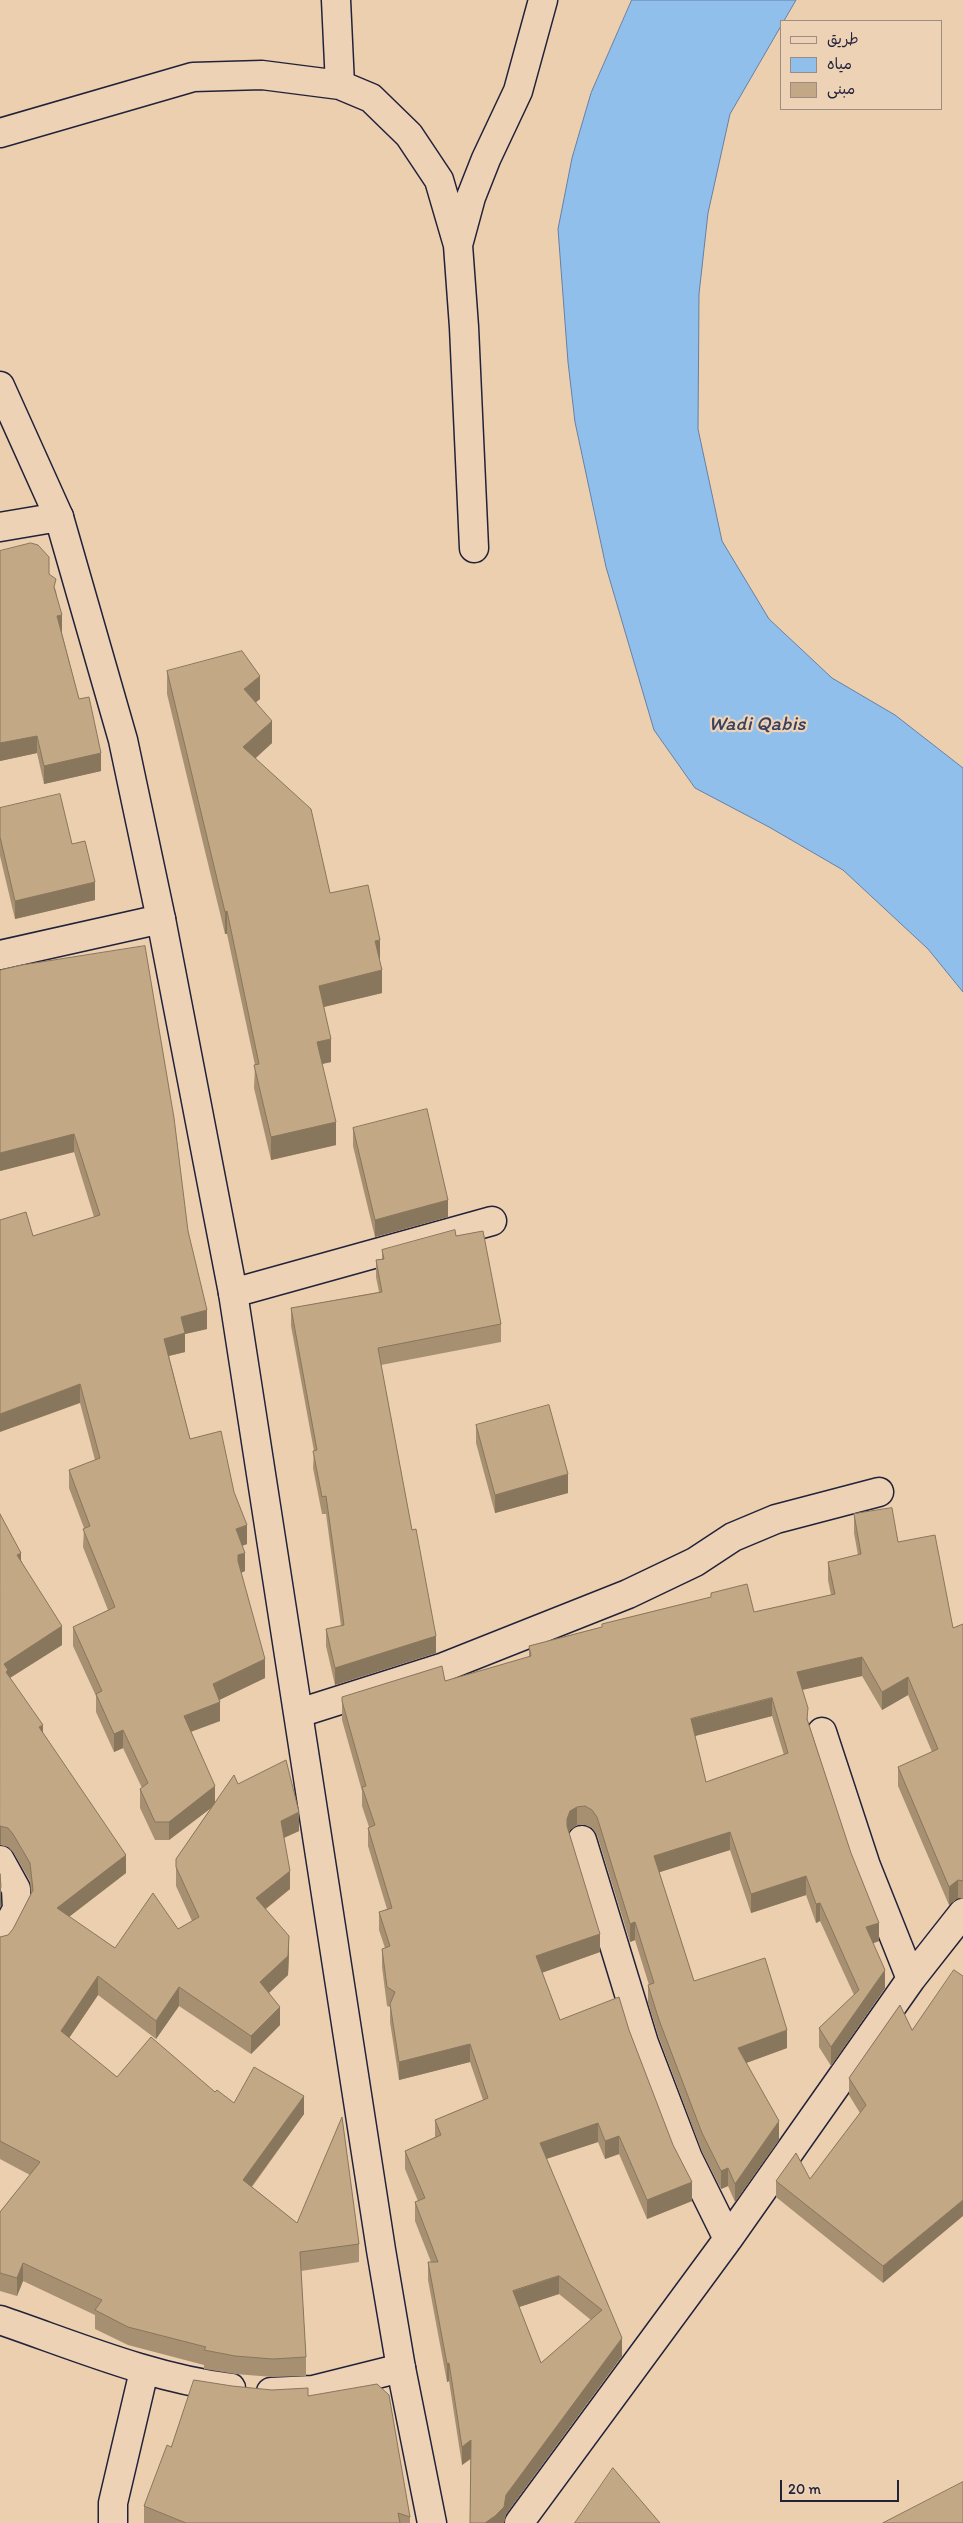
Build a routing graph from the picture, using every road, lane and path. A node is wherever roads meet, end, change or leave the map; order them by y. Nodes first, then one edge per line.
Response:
1 (336, 0) edge
2 (543, 0) edge
3 (340, 85) junction
4 (0, 133) edge
5 (458, 246) junction
6 (0, 386) edge
7 (59, 517) junction
8 (0, 527) edge
9 (474, 548) dead end
10 (161, 919) junction
11 (0, 956) edge
12 (492, 1221) dead end
13 (233, 1293) junction
14 (879, 1492) dead end
15 (299, 1713) junction
16 (822, 1732) dead end
17 (582, 1840) dead end
18 (0, 1860) edge
19 (963, 1913) edge
20 (0, 1940) edge
21 (911, 1978) junction
22 (728, 2240) junction
23 (0, 2320) edge
24 (401, 2368) junction
25 (144, 2371) junction
26 (113, 2523) edge
27 (432, 2523) edge
28 (519, 2523) edge

1 - 3 street
2 - 5 street
3 - 4 street
3 - 5 street
5 - 9 street
6 - 7 street
7 - 8 street
7 - 10 street
10 - 11 street
10 - 13 street
12 - 13 street
13 - 15 street
14 - 15 street
15 - 24 street
16 - 21 street
17 - 22 street
18 - 20 street
19 - 21 street
21 - 22 street
22 - 28 street
23 - 25 street
24 - 25 street
24 - 27 street
25 - 26 street

